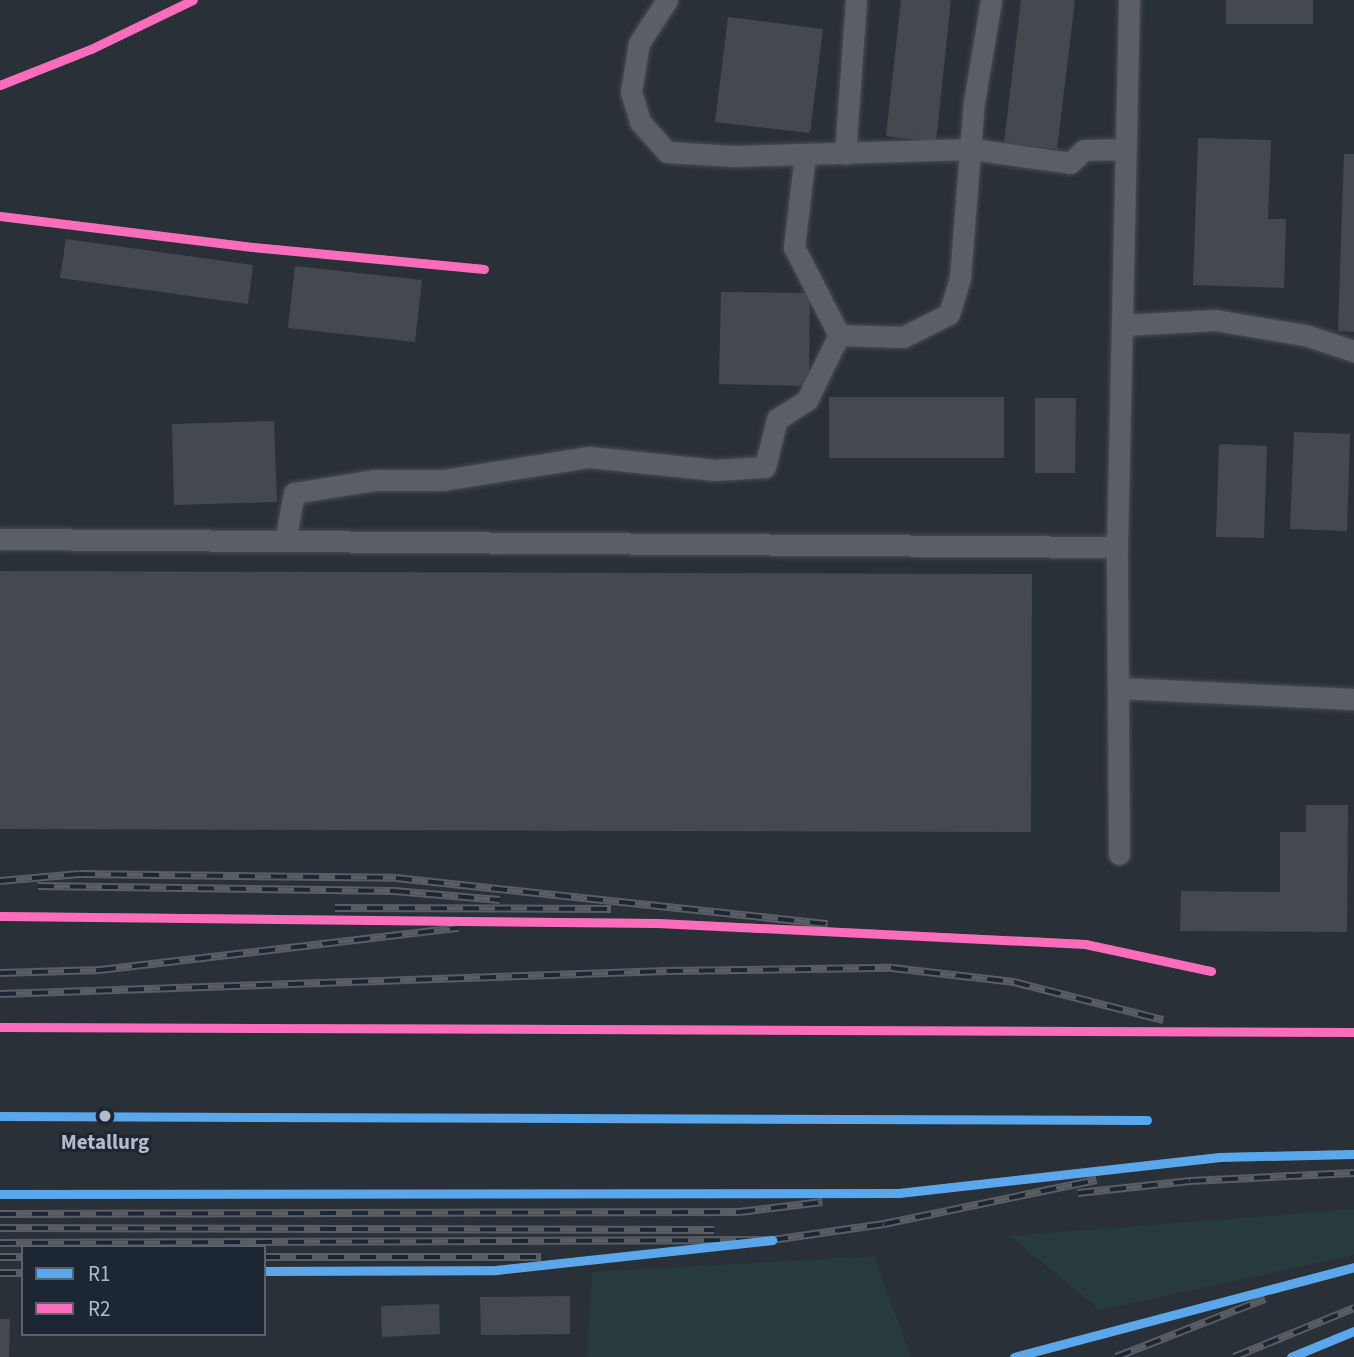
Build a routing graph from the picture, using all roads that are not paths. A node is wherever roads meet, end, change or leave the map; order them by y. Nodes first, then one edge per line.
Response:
1 (667, 0) edge
2 (856, 0) edge
3 (991, 0) edge
4 (1129, 0) edge
5 (972, 149) junction
6 (1126, 149) junction
7 (845, 154) junction
8 (806, 155) junction
9 (1124, 326) junction
10 (839, 335) junction
11 (1354, 351) edge
12 (0, 539) edge
13 (285, 541) junction
14 (1117, 547) junction
15 (1119, 688) junction
16 (1354, 699) edge
17 (1119, 854) dead end

1 - 8 lane
2 - 7 lane
3 - 5 lane
4 - 6 lane
5 - 6 lane
5 - 7 lane
5 - 10 lane
6 - 9 lane
7 - 8 lane
8 - 10 lane
9 - 11 lane
9 - 14 lane
10 - 13 lane
12 - 13 lane
13 - 14 lane
14 - 15 lane
15 - 16 lane
15 - 17 lane

